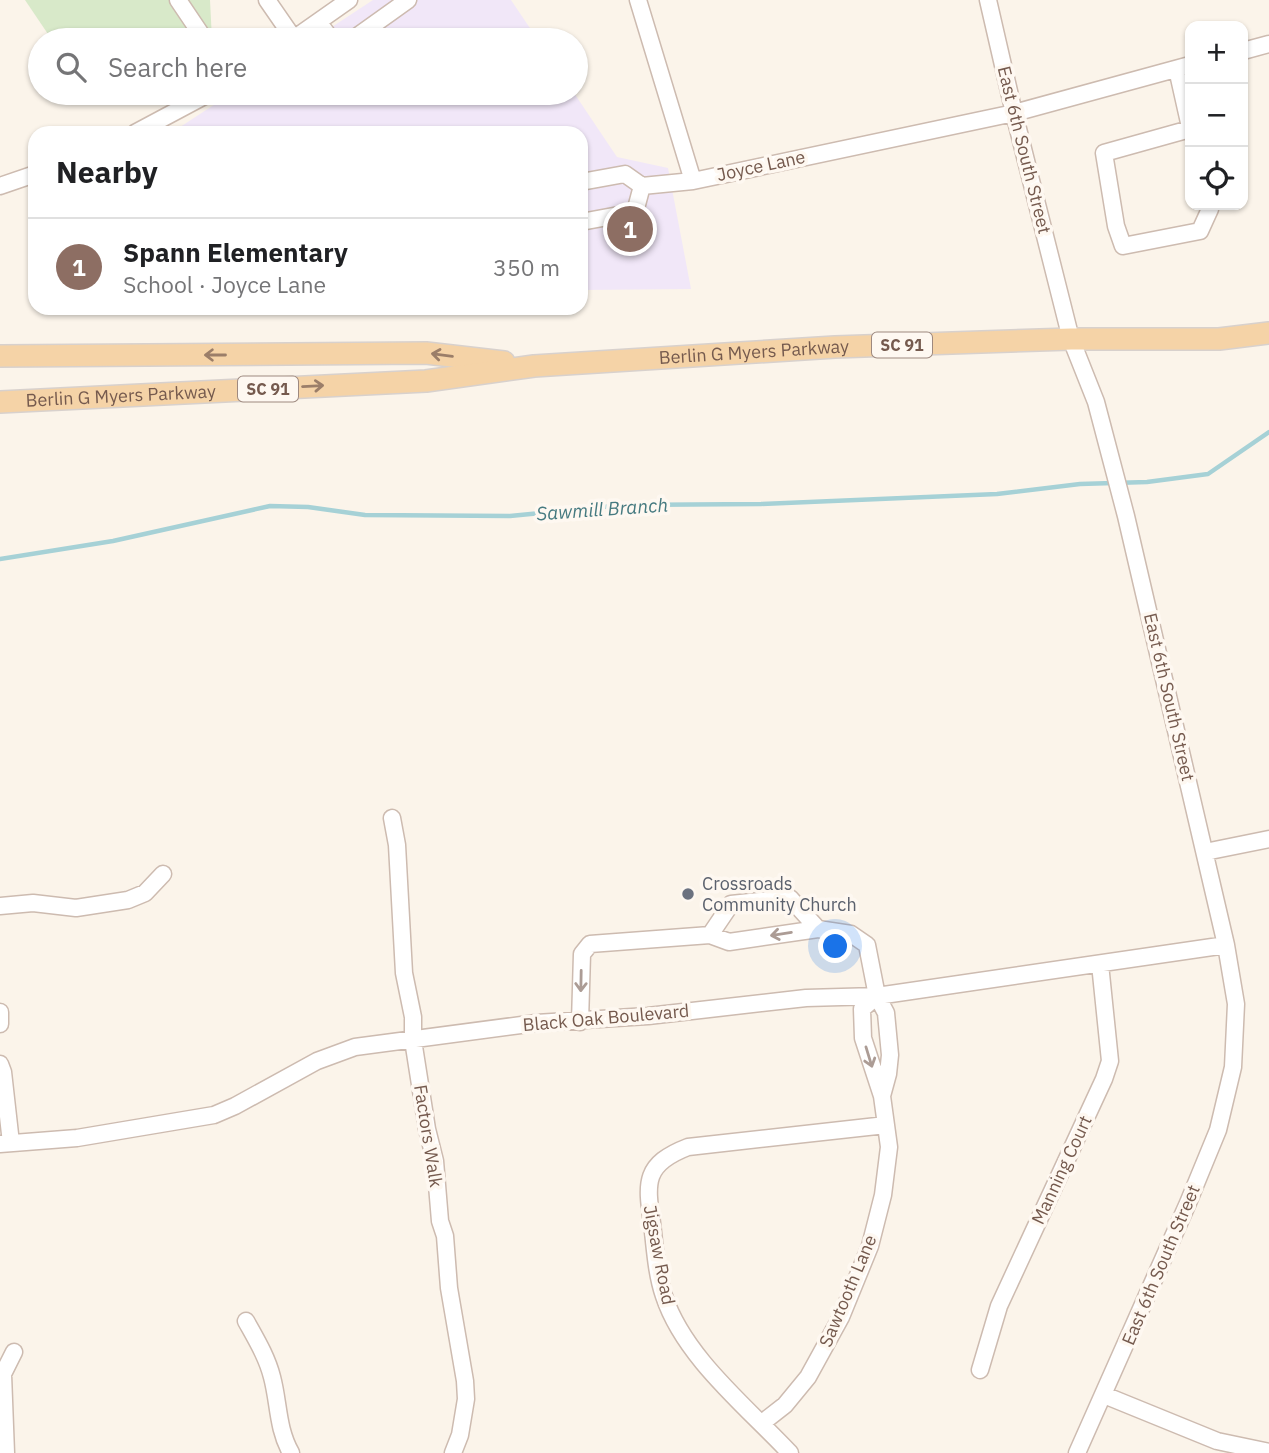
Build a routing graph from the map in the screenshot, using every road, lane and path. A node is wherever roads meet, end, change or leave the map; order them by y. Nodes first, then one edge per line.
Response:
1 (178, 0) edge
2 (267, 0) edge
3 (349, 0) edge
4 (408, 0) edge
5 (638, 0) edge
6 (988, 0) edge
7 (318, 22) junction
8 (197, 28) edge
9 (285, 28) edge
10 (310, 28) edge
11 (323, 28) edge
12 (369, 28) edge
13 (1269, 44) edge
14 (1248, 50) edge
15 (1184, 67) edge
16 (188, 105) edge
17 (1014, 113) junction
18 (148, 126) edge
19 (1185, 129) edge
20 (28, 176) edge
21 (588, 181) edge
22 (693, 181) junction
23 (0, 186) edge
24 (642, 186) junction
25 (1210, 210) edge
26 (588, 221) edge
27 (1269, 333) edge
28 (1071, 339) junction
29 (0, 356) edge
30 (534, 366) junction
31 (0, 402) edge
32 (392, 818) dead end
33 (1269, 839) edge
34 (1205, 852) junction
35 (163, 874) dead end
36 (0, 906) edge
37 (818, 929) junction
38 (710, 935) junction
39 (1226, 945) junction
40 (1100, 964) junction
41 (877, 996) junction
42 (0, 1012) edge
43 (580, 1022) junction
44 (0, 1024) edge
45 (413, 1040) junction
46 (0, 1064) edge
47 (882, 1097) junction
48 (886, 1125) junction
49 (5, 1144) edge
50 (246, 1321) dead end
51 (14, 1352) dead end
52 (980, 1370) dead end
53 (1106, 1391) junction
54 (762, 1423) junction
55 (1269, 1452) edge
56 (6, 1453) edge
57 (291, 1453) edge
58 (453, 1453) edge
59 (790, 1453) edge
60 (1077, 1453) edge

1 - 8 street
2 - 9 street
3 - 7 street
4 - 12 street
5 - 22 street, Joyce Lane
6 - 17 street, East 6th South Street
7 - 10 street
7 - 11 street
13 - 14 street
15 - 17 street, Joyce Lane
16 - 18 street
17 - 22 street, Joyce Lane
17 - 28 street, East 6th South Street
19 - 25 street
20 - 23 street
21 - 24 street
22 - 24 street
24 - 26 street
27 - 28 main road, Berlin G Myers Parkway / SC 91
28 - 30 main road, Berlin G Myers Parkway / SC 91
28 - 34 street, East 6th South Street
30 -> 29 main road, Berlin G Myers Parkway / SC 91
31 -> 30 main road, Berlin G Myers Parkway / SC 91
32 - 45 street, Factors Walk
33 - 34 street
34 - 39 street, East 6th South Street
35 - 36 street
37 -> 38 street
37 - 38 street
37 - 41 street
38 -> 43 street
39 - 40 street, Black Oak Boulevard
39 - 53 street, East 6th South Street
40 - 41 street, Black Oak Boulevard
40 - 52 street, Manning Court
41 - 43 street, Black Oak Boulevard
41 - 47 street, Sawtooth Lane
41 -> 47 street, Sawtooth Lane
42 - 44 street
43 - 45 street, Black Oak Boulevard
45 - 49 street, Black Oak Boulevard
45 - 58 street, Factors Walk
46 - 49 street
47 - 48 street, Sawtooth Lane
48 - 54 street, Sawtooth Lane
48 - 54 street, Jigsaw Road
50 - 57 street
51 - 56 street
53 - 55 street
53 - 60 street, East 6th South Street
54 - 59 street, Jigsaw Road

